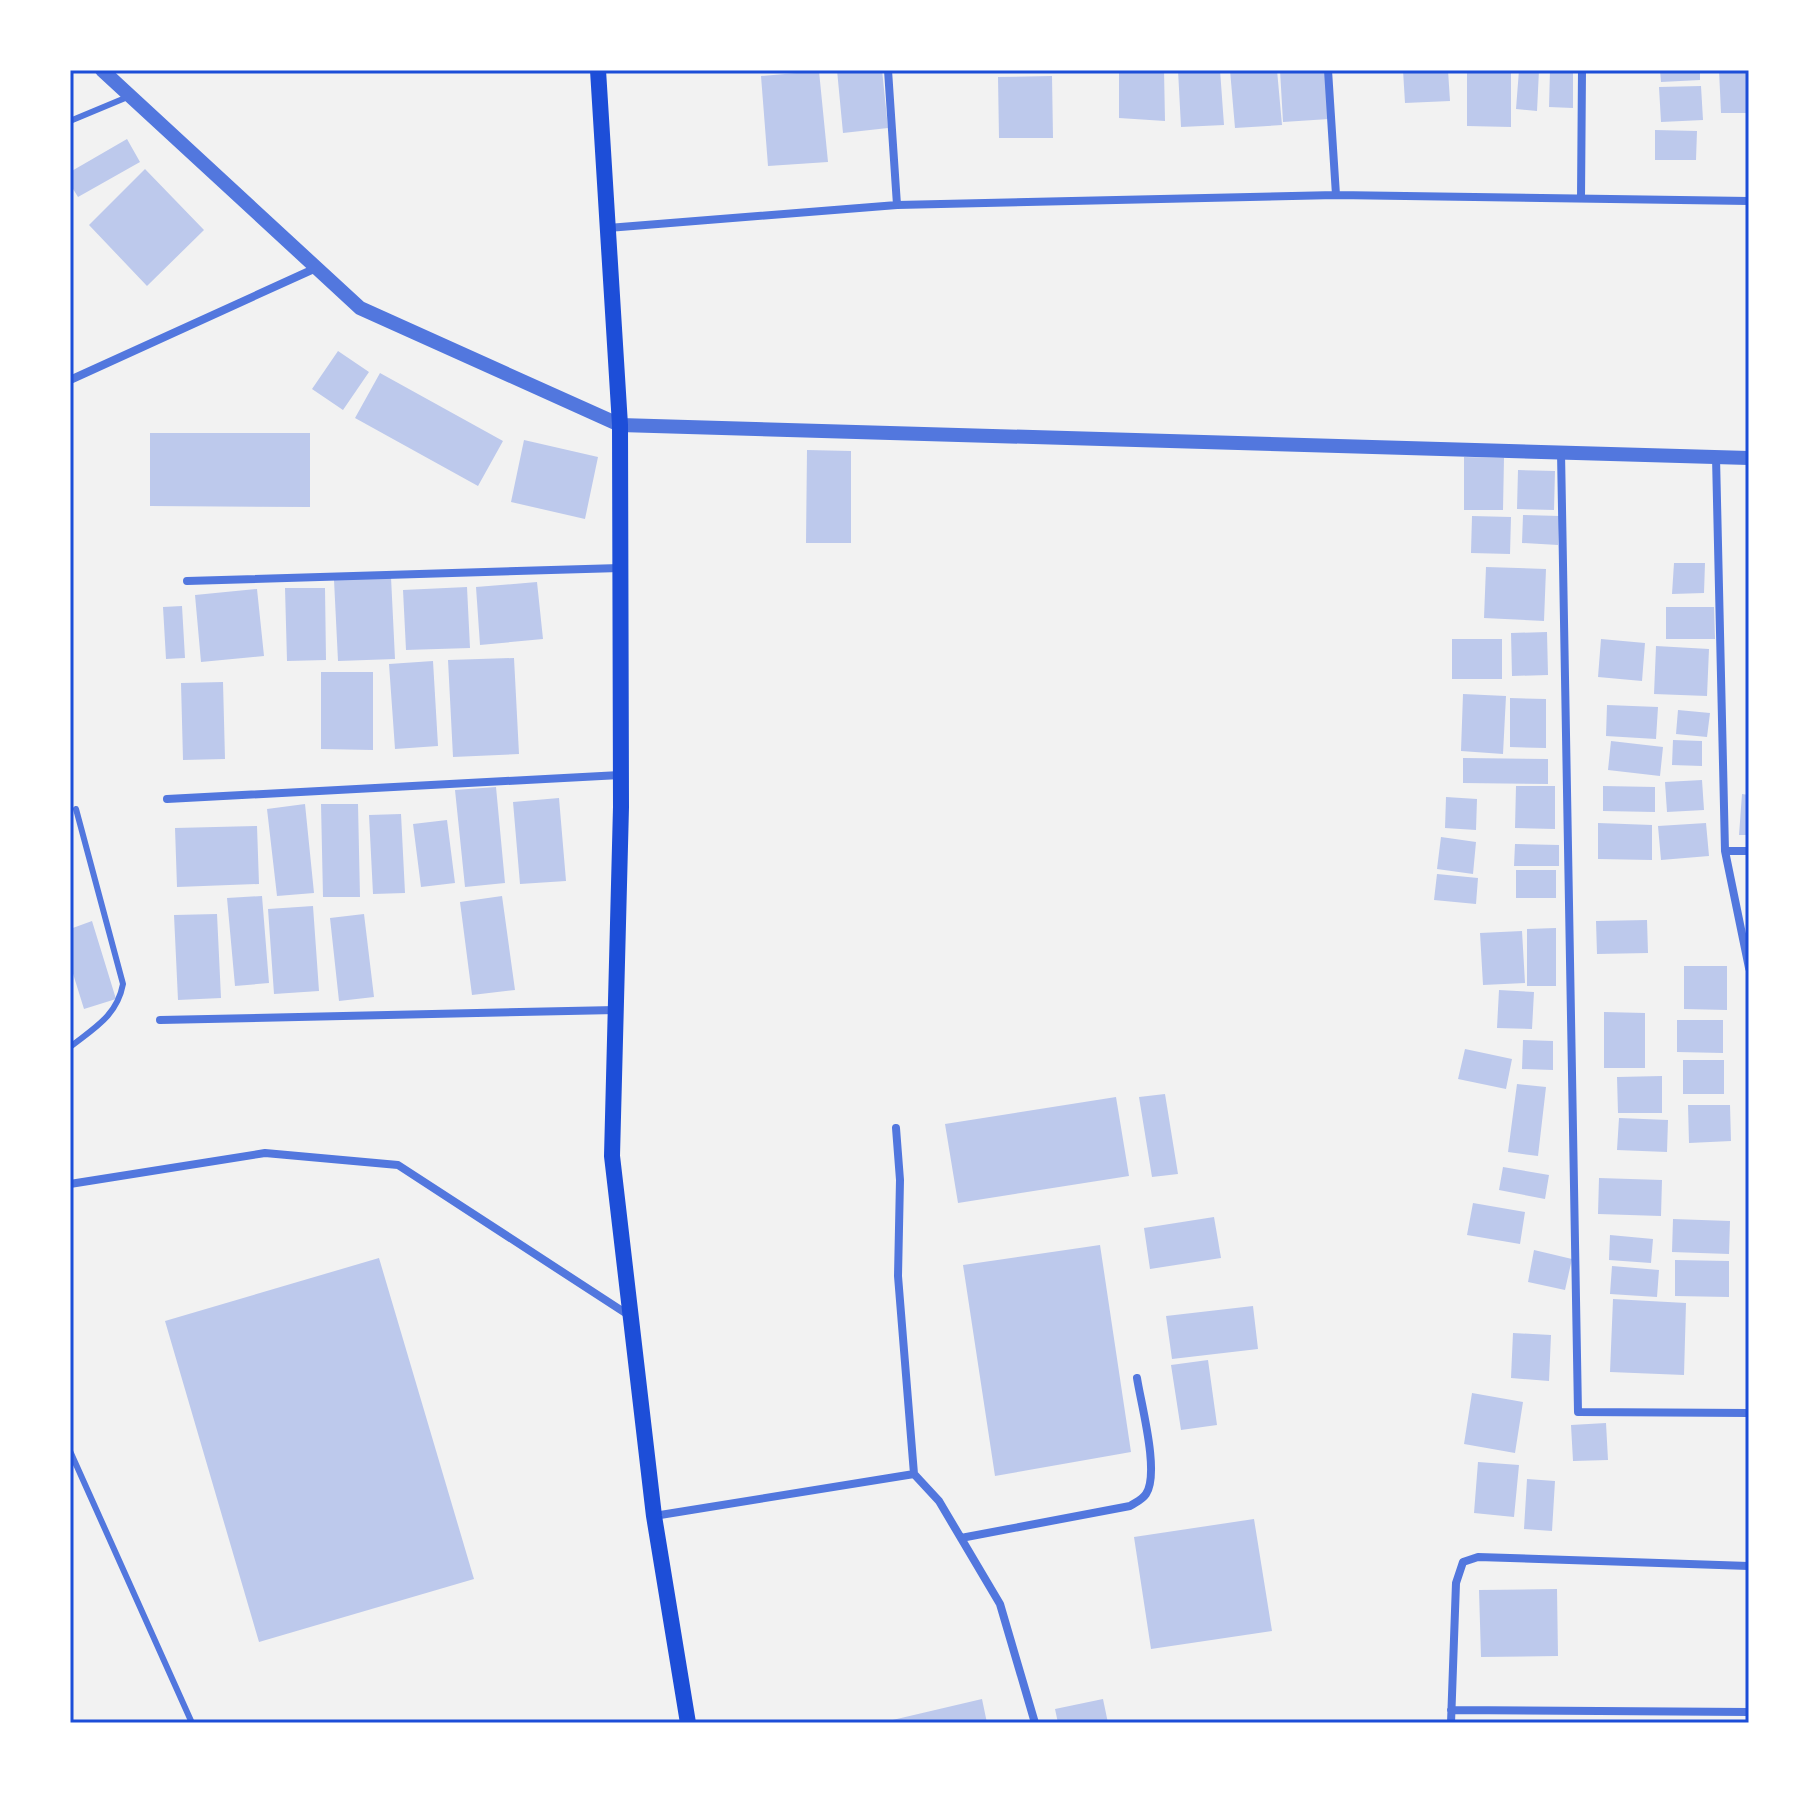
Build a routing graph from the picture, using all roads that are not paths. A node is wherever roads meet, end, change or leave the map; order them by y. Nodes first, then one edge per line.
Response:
1 (102, 70) edge
2 (598, 70) edge
3 (888, 70) edge
4 (1328, 70) edge
5 (1582, 70) edge
6 (130, 96) junction
7 (70, 121) edge
8 (1336, 195) junction
9 (1581, 198) junction
10 (1749, 201) edge
11 (897, 205) junction
12 (608, 228) junction
13 (316, 268) junction
14 (70, 380) edge
15 (620, 425) junction
16 (1561, 451) junction
17 (1716, 457) junction
18 (1749, 458) edge
19 (621, 568) junction
20 (187, 581) dead end
21 (621, 775) junction
22 (167, 799) dead end
23 (76, 809) dead end
24 (1725, 851) junction
25 (1749, 851) edge
26 (1749, 968) edge
27 (616, 1010) junction
28 (160, 1020) dead end
29 (70, 1047) edge
30 (896, 1128) dead end
31 (70, 1184) edge
32 (631, 1317) junction
33 (1137, 1378) dead end
34 (1749, 1413) edge
35 (70, 1451) edge
36 (914, 1474) junction
37 (654, 1516) junction
38 (961, 1538) junction
39 (1749, 1566) edge
40 (1451, 1710) junction
41 (1749, 1712) edge
42 (192, 1723) edge
43 (688, 1723) edge
44 (1035, 1723) edge
45 (1451, 1723) edge

1 - 6 street
2 - 12 main road
3 - 11 street
4 - 8 street
5 - 9 street
6 - 7 lane
6 - 13 street
8 - 9 street
8 - 11 street
9 - 10 street
11 - 12 street
12 - 15 main road
13 - 14 street
13 - 15 street
15 - 16 street
15 - 19 main road
16 - 17 street
16 - 34 street
17 - 18 street
17 - 24 street
19 - 20 street
19 - 21 main road
21 - 22 street
21 - 27 main road
23 - 29 lane
24 - 25 street
24 - 26 street
27 - 28 street
27 - 32 main road
30 - 36 street
31 - 32 street
32 - 37 main road
33 - 38 street
35 - 42 lane
36 - 37 street
36 - 38 street
37 - 43 main road
38 - 44 street
39 - 40 street
40 - 41 street
40 - 45 street

